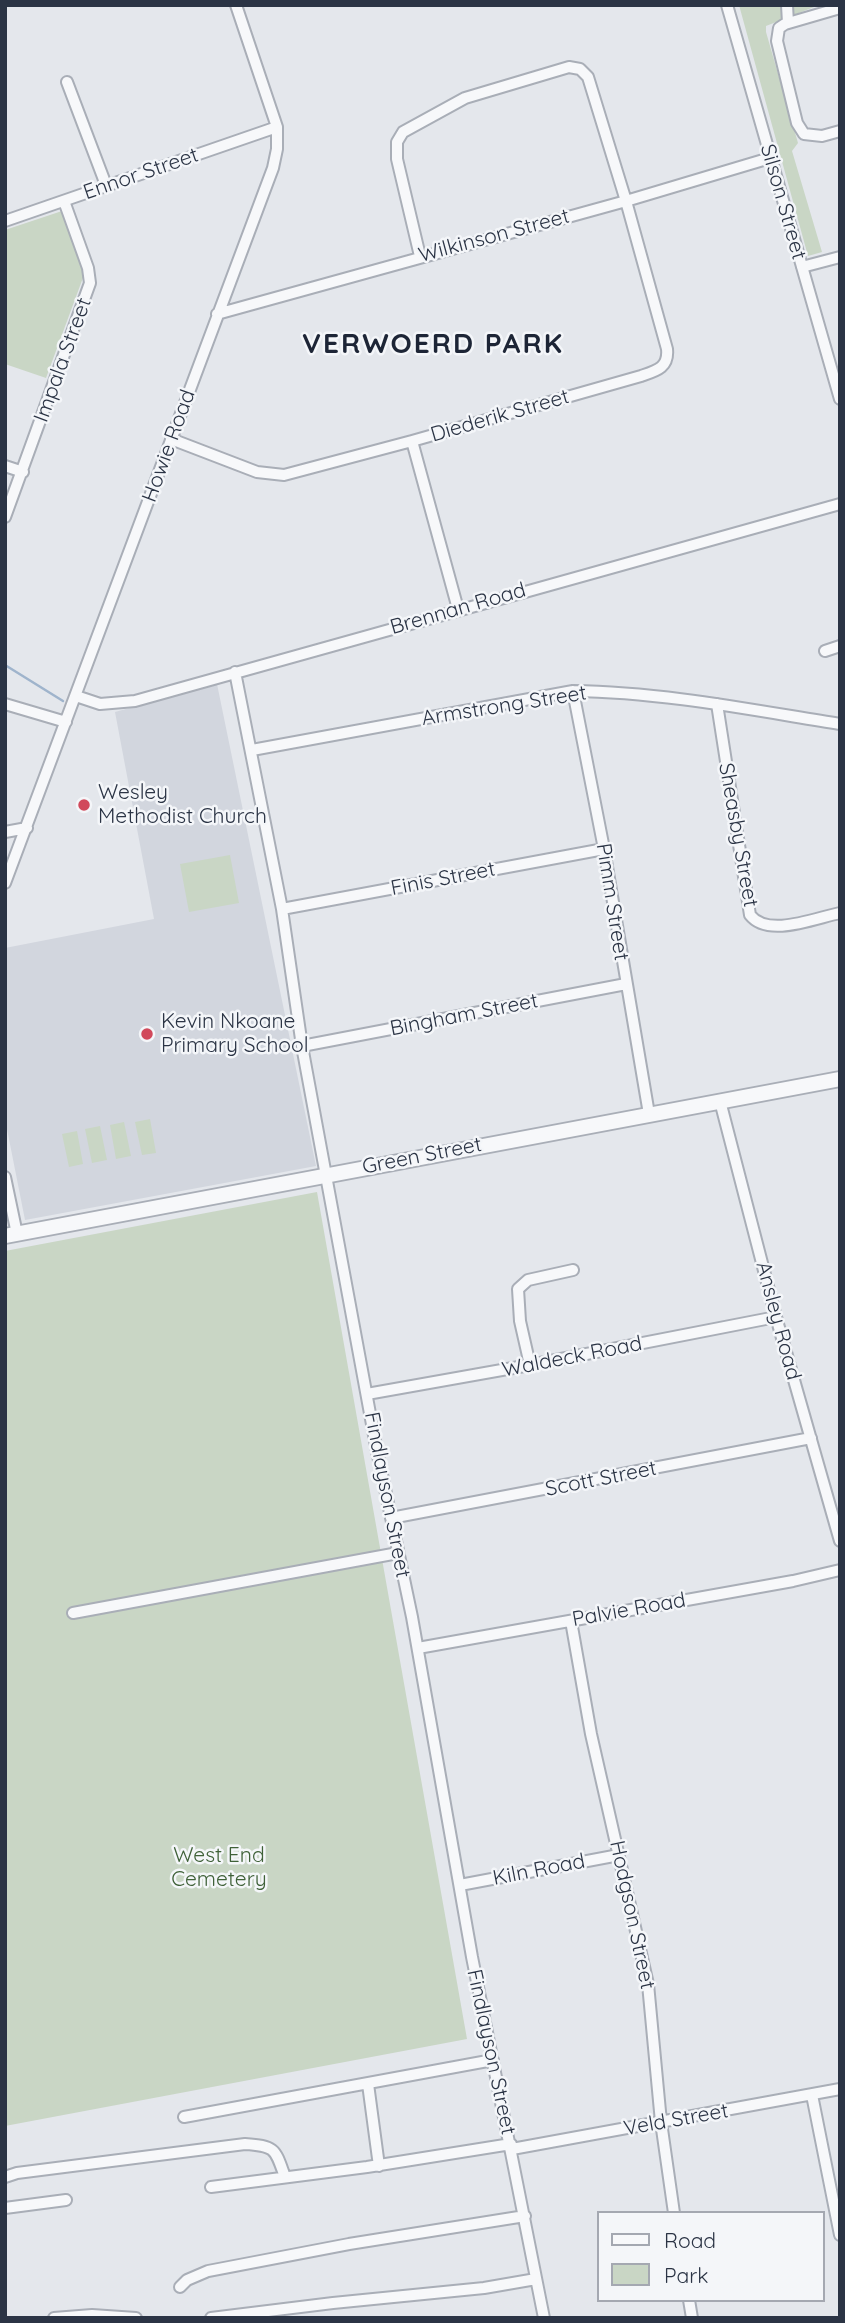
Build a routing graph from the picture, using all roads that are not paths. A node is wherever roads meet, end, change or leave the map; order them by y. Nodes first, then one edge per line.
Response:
1 (236, 5) edge
2 (727, 5) edge
3 (787, 5) edge
4 (840, 8) edge
5 (784, 25) junction
6 (67, 82) dead end
7 (277, 127) junction
8 (840, 131) edge
9 (770, 158) junction
10 (106, 185) junction
11 (64, 201) junction
12 (626, 201) junction
13 (5, 221) edge
14 (420, 256) junction
15 (840, 257) edge
16 (802, 267) junction
17 (217, 314) junction
18 (838, 385) edge
19 (840, 399) edge
20 (172, 439) junction
21 (412, 442) junction
22 (5, 466) edge
23 (23, 472) junction
24 (840, 504) edge
25 (5, 517) edge
26 (458, 609) junction
27 (840, 646) edge
28 (825, 650) dead end
29 (235, 672) junction
30 (573, 691) junction
31 (76, 696) junction
32 (5, 704) edge
33 (717, 704) junction
34 (66, 722) junction
35 (840, 724) edge
36 (252, 750) junction
37 (27, 828) junction
38 (5, 832) edge
39 (604, 849) junction
40 (5, 883) edge
41 (282, 909) junction
42 (840, 913) edge
43 (626, 984) junction
44 (302, 1046) junction
45 (840, 1079) edge
46 (720, 1101) junction
47 (649, 1114) junction
48 (326, 1174) junction
49 (5, 1177) edge
50 (11, 1235) edge
51 (573, 1270) dead end
52 (776, 1317) junction
53 (530, 1365) junction
54 (367, 1394) junction
55 (811, 1438) junction
56 (391, 1518) junction
57 (840, 1541) edge
58 (398, 1553) junction
59 (840, 1570) edge
60 (73, 1613) dead end
61 (571, 1621) junction
62 (418, 1648) junction
63 (619, 1855) junction
64 (460, 1885) junction
65 (493, 2060) junction
66 (368, 2084) junction
67 (840, 2089) edge
68 (812, 2095) junction
69 (184, 2117) dead end
70 (661, 2122) junction
71 (511, 2146) junction
72 (379, 2165) junction
73 (5, 2177) edge
74 (285, 2177) junction
75 (211, 2187) dead end
76 (66, 2200) dead end
77 (5, 2208) edge
78 (674, 2211) edge
79 (525, 2216) junction
80 (840, 2235) edge
81 (536, 2279) junction
82 (180, 2287) dead end
83 (54, 2318) edge
84 (136, 2318) edge
85 (211, 2318) edge
86 (544, 2318) edge

1 - 7 street, Howie Road
2 - 9 street, Silson Street
3 - 5 street
4 - 5 street
5 - 8 street
6 - 10 street
7 - 10 street, Ennor Street
7 - 17 street, Howie Road
9 - 12 street, Wilkinson Street
9 - 16 street, Silson Street
10 - 11 street, Ennor Street
11 - 13 street, Ennor Street
11 - 23 street, Impala Street
12 - 14 street, Wilkinson Street
12 - 14 street
12 - 21 street, Diederik Street
14 - 17 street, Wilkinson Street
15 - 16 street
16 - 18 street, Silson Street
17 - 20 street, Howie Road
18 - 19 street, Silson Street
20 - 21 street, Diederik Street
20 - 31 street, Howie Road
21 - 26 street
22 - 23 street
23 - 25 street, Impala Street
24 - 26 street, Brennan Road
26 - 29 street, Brennan Road
27 - 28 street
29 - 31 street, Brennan Road
29 - 36 street, Findlayson Street
30 - 33 street, Armstrong Street
30 - 36 street, Armstrong Street
30 - 39 street, Pimm Street
31 - 34 street, Howie Road
32 - 34 street
33 - 35 street, Armstrong Street
33 - 42 street, Sheasby Street
34 - 37 street, Howie Road
36 - 41 street, Findlayson Street
37 - 38 street
37 - 40 street, Howie Road
39 - 41 street, Finis Street
39 - 43 street, Pimm Street
41 - 44 street, Findlayson Street
43 - 44 street, Bingham Street
43 - 47 street, Pimm Street
44 - 48 street, Findlayson Street
45 - 46 street, Green Street
46 - 47 street, Green Street
46 - 52 street, Ansley Road
47 - 48 street, Green Street
48 - 50 street, Green Street
48 - 54 street, Findlayson Street
49 - 50 street
51 - 53 street
52 - 53 street, Waldeck Road
52 - 55 street, Ansley Road
53 - 54 street, Waldeck Road
54 - 56 street, Findlayson Street
55 - 56 street, Scott Street
55 - 57 street, Ansley Road
56 - 58 street, Findlayson Street
58 - 60 street
58 - 62 street, Findlayson Street
59 - 61 street, Palvie Road
61 - 62 street, Palvie Road
61 - 63 street, Hodgson Street
62 - 64 street, Findlayson Street
63 - 64 street, Kiln Road
63 - 70 street, Hodgson Street
64 - 65 street, Findlayson Street
65 - 66 street
65 - 71 street, Findlayson Street
66 - 69 street
66 - 72 street
67 - 68 street, Veld Street
68 - 70 street, Veld Street
68 - 80 street
70 - 71 street, Veld Street
70 - 78 street, Hodgson Street
71 - 72 street, Veld Street
71 - 79 street, Findlayson Street
72 - 74 street, Veld Street
73 - 74 street
74 - 75 street, Veld Street
76 - 77 street
79 - 81 street, Findlayson Street
79 - 82 street
81 - 85 street
81 - 86 street, Findlayson Street
83 - 84 street

